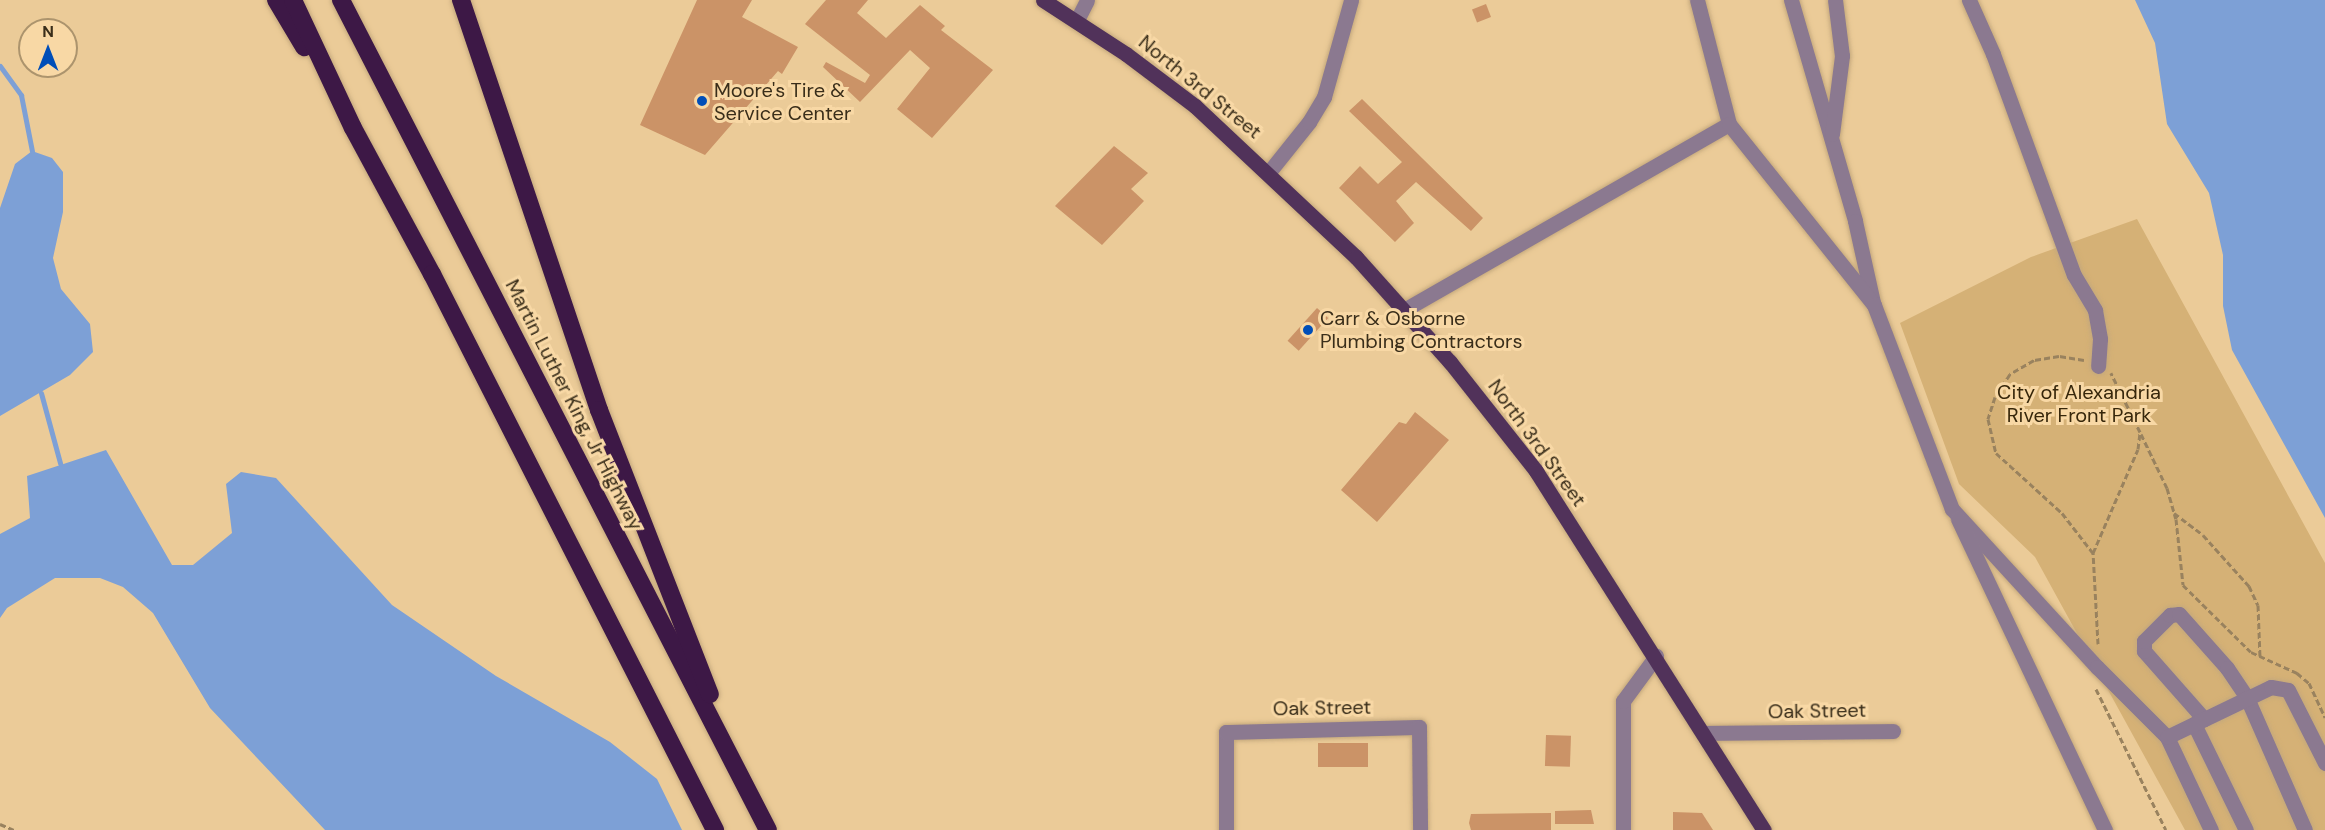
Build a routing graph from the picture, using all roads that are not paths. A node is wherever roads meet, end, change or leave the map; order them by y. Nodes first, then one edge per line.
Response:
1 (276, 0) edge
2 (293, 0) edge
3 (341, 0) edge
4 (461, 0) edge
5 (1043, 0) edge
6 (1087, 0) edge
7 (1351, 0) edge
8 (1697, 0) edge
9 (1791, 0) edge
10 (1835, 0) edge
11 (1969, 0) edge
12 (1077, 20) junction
13 (1729, 124) junction
14 (353, 128) junction
15 (1832, 140) junction
16 (1269, 172) junction
17 (1874, 305) junction
18 (1404, 310) junction
19 (2098, 366) road end
20 (1953, 509) junction
21 (1656, 656) junction
22 (2247, 698) junction
23 (2199, 722) junction
24 (1893, 731) dead end
25 (1705, 733) junction
26 (2167, 737) junction
27 (2325, 763) edge
28 (741, 777) junction
29 (715, 830) edge
30 (768, 830) edge
31 (1226, 830) edge
32 (1419, 830) edge
33 (1623, 830) edge
34 (1764, 830) edge
35 (2105, 830) edge
36 (2211, 830) edge
37 (2246, 830) edge
38 (2305, 830) edge

1 - 14 highway
2 - 14 highway
3 - 28 highway, Martin Luther King, Jr Highway
4 - 28 highway
5 - 12 main road, North 3rd Street
6 - 12 street
7 - 16 street
8 - 13 street
9 - 15 street
10 - 15 street
11 - 19 street
12 - 16 main road, North 3rd Street
13 - 17 street
13 - 18 street
14 - 29 highway
15 - 17 street
16 - 18 main road, North 3rd Street
17 - 20 street
18 - 21 main road, North 3rd Street
20 - 26 street
20 - 35 street
21 - 25 main road, North 3rd Street
21 - 33 street
22 - 23 street
22 - 23 street
22 - 27 street
22 - 38 street
23 - 26 street
23 - 37 street
24 - 25 street, Oak Street
25 - 34 main road, North 3rd Street
26 - 36 street
28 - 30 highway, Martin Luther King, Jr Highway
31 - 32 street, Oak Street

